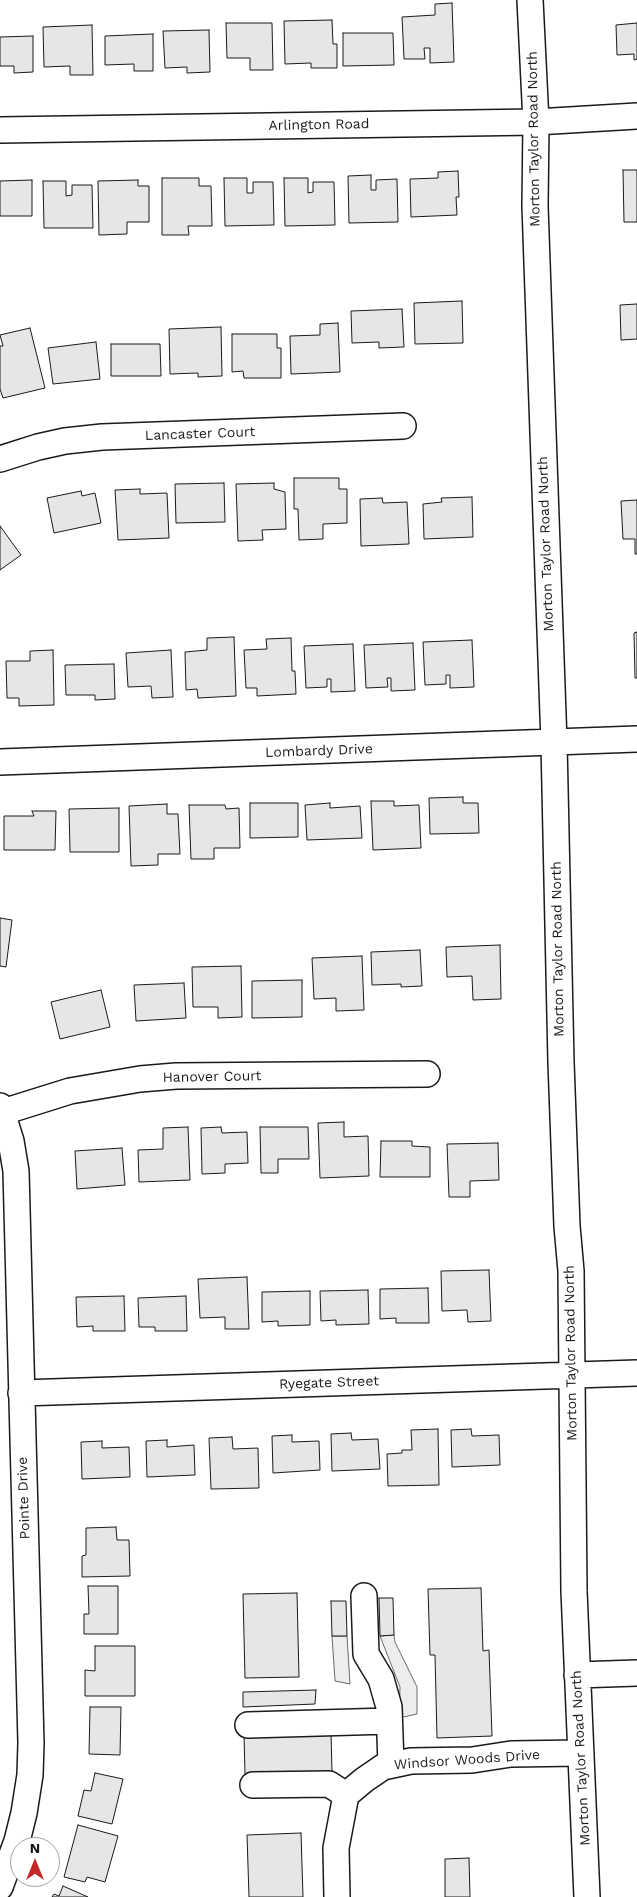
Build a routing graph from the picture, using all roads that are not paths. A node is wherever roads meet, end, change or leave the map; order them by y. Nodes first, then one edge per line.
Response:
1 (530, 0) edge
2 (637, 116) edge
3 (536, 122) junction
4 (0, 130) edge
5 (403, 426) dead end
6 (0, 459) edge
7 (637, 739) edge
8 (554, 743) junction
9 (0, 762) edge
10 (427, 1074) dead end
11 (1, 1109) edge
12 (637, 1373) edge
13 (572, 1375) junction
14 (21, 1393) junction
15 (364, 1596) dead end
16 (637, 1673) edge
17 (577, 1675) junction
18 (390, 1721) junction
19 (248, 1725) dead end
20 (581, 1753) junction
21 (391, 1765) junction
22 (253, 1785) dead end
23 (346, 1796) junction
24 (0, 1887) edge
25 (337, 1897) edge
26 (587, 1897) edge

1 - 3 street, Morton Taylor Road North
2 - 3 street, Arlington Road
3 - 4 street, Arlington Road
3 - 8 street, Morton Taylor Road North
5 - 6 street, Lancaster Court
7 - 8 street, Lombardy Drive
8 - 9 street, Lombardy Drive
8 - 13 street, Morton Taylor Road North
10 - 11 street, Hanover Court
11 - 14 street, Pointe Drive
12 - 13 street, Ryegate Street
13 - 14 street, Ryegate Street
13 - 17 street, Morton Taylor Road North
14 - 24 street, Pointe Drive
15 - 18 street
16 - 17 street
17 - 20 street, Morton Taylor Road North
18 - 19 street
18 - 21 street
20 - 21 street, Windsor Woods Drive
20 - 26 street, Morton Taylor Road North
21 - 23 street, Windsor Woods Drive
22 - 23 street
23 - 25 street

